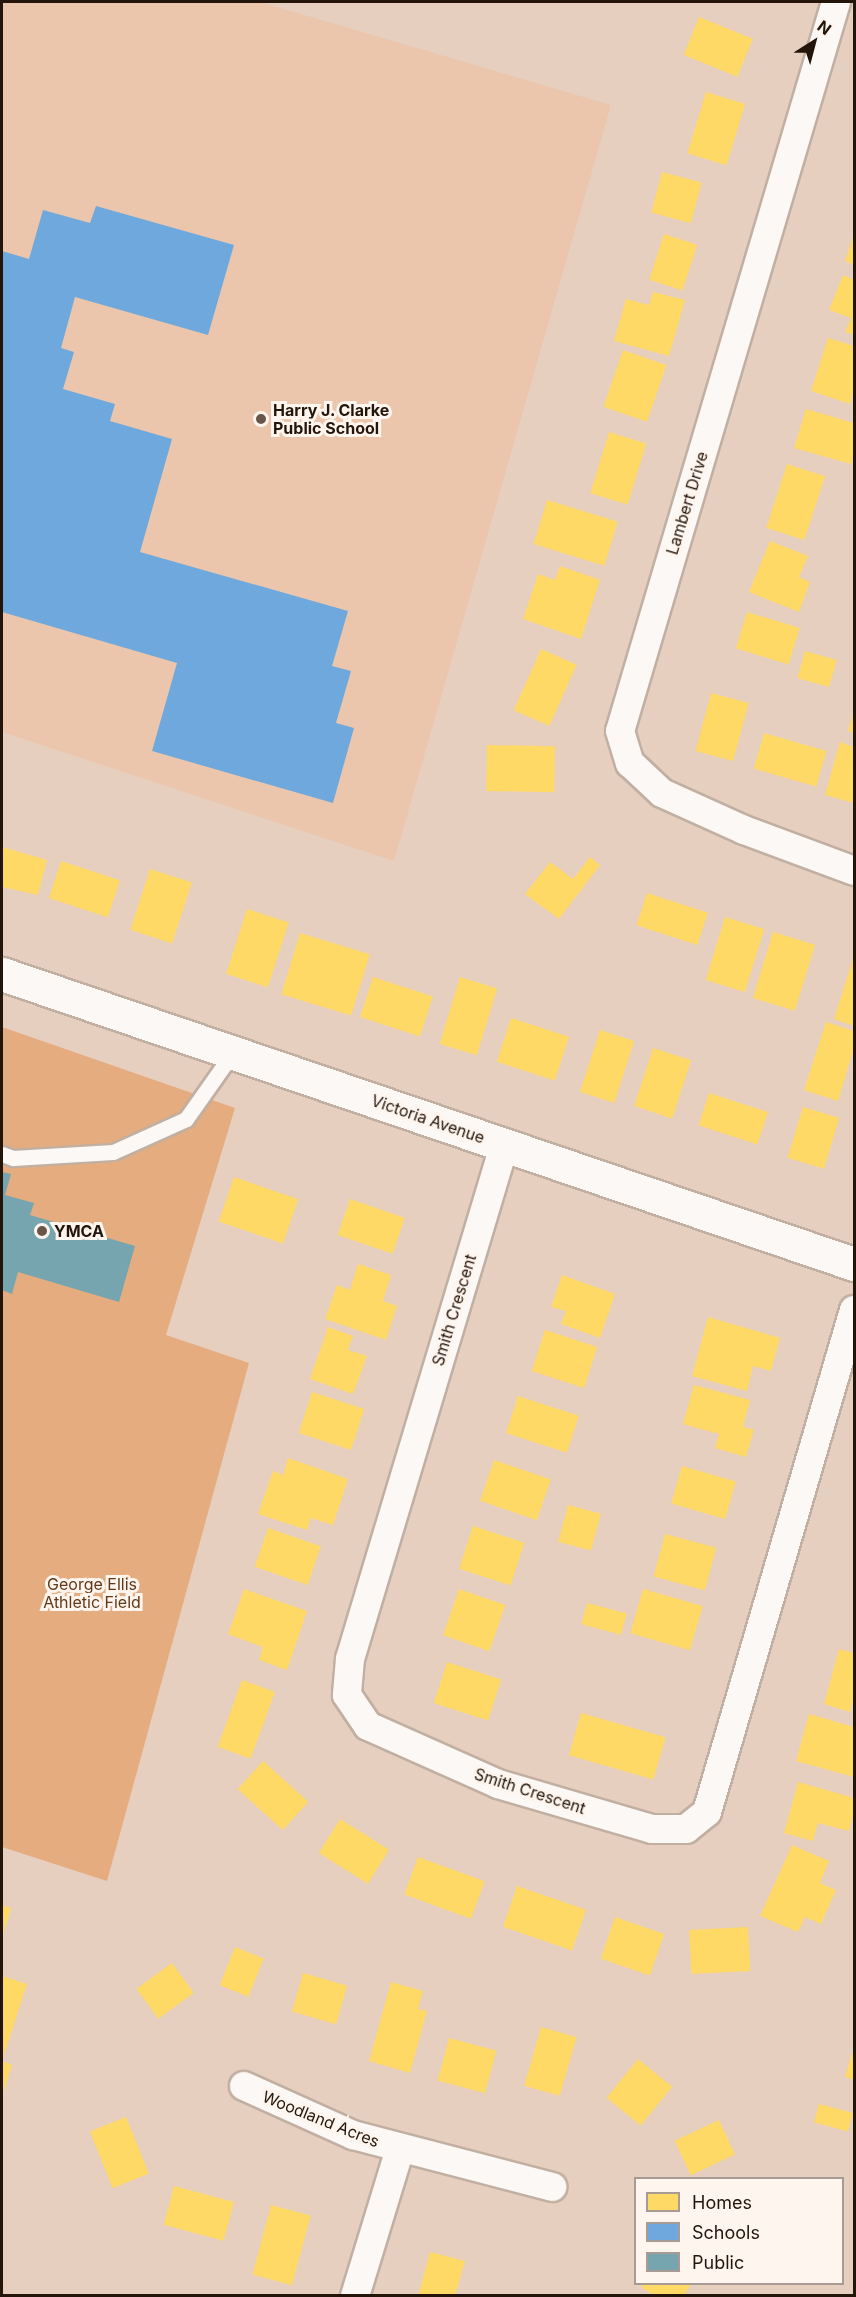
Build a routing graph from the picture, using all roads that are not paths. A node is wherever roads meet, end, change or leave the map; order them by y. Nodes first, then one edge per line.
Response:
1 (836, 2) edge
2 (855, 871) edge
3 (2, 974) edge
4 (234, 1051) junction
5 (504, 1146) junction
6 (2, 1154) edge
7 (855, 1264) edge
8 (855, 1310) edge
9 (244, 2086) dead end
10 (400, 2149) junction
11 (552, 2187) dead end
12 (355, 2295) edge

1 - 2 street, Lambert Drive
3 - 4 street, Victoria Avenue
4 - 5 street, Victoria Avenue
4 - 6 lane
5 - 7 street, Victoria Avenue
5 - 8 street, Smith Crescent
9 - 10 street, Woodland Acres
10 - 11 street, Woodland Acres
10 - 12 street, Woodland Acres

